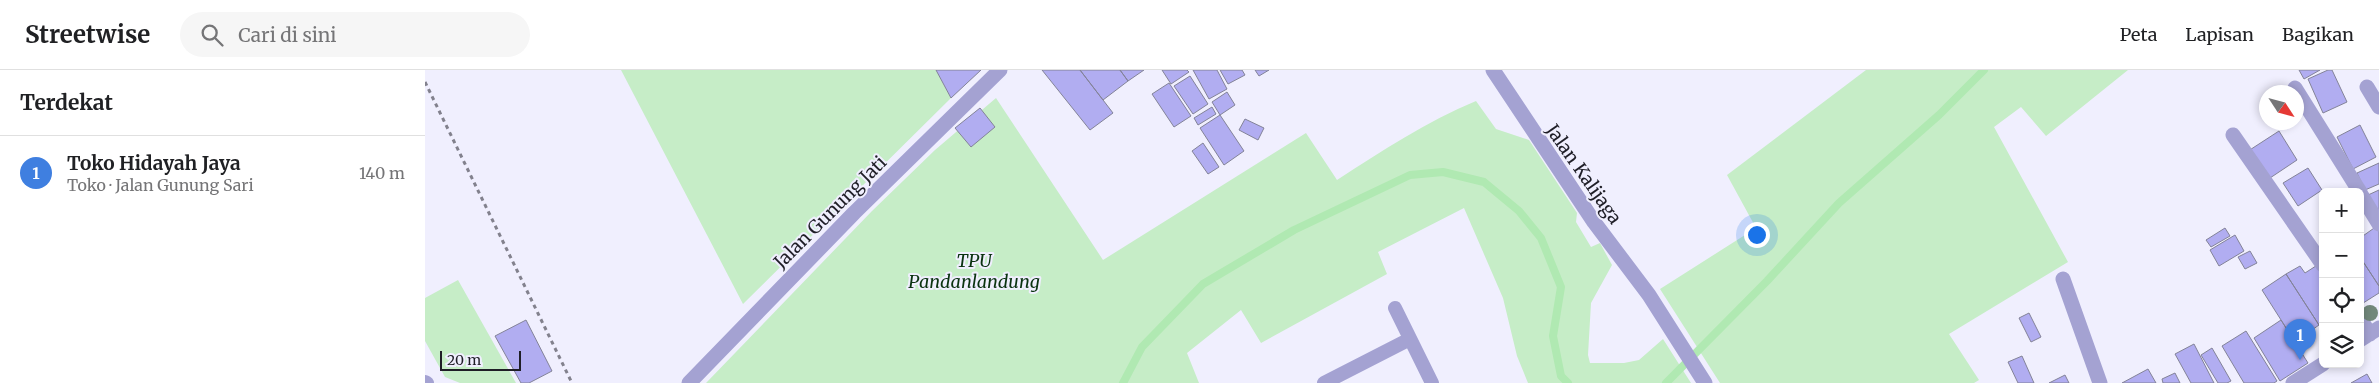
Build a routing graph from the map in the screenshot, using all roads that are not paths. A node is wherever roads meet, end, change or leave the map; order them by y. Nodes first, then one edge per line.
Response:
1 (1000, 70) edge
2 (1493, 70) edge
3 (2367, 87) dead end
4 (2304, 102) edge
5 (2379, 107) edge
6 (2233, 135) dead end
7 (2358, 188) edge
8 (2364, 199) edge
9 (2379, 224) edge
10 (2319, 259) edge
11 (2063, 280) dead end
12 (1395, 308) dead end
13 (2363, 323) edge
14 (2370, 334) edge
15 (1410, 339) junction
16 (2319, 367) edge
17 (689, 383) edge
18 (1324, 383) edge
19 (1432, 383) edge
20 (1705, 383) edge
21 (2100, 383) edge
22 (2293, 383) edge

1 - 17 street, Jalan Gunung Jati
2 - 20 street, Jalan Kalijaga
3 - 5 street
4 - 7 street
6 - 10 street
8 - 9 street
11 - 21 street
12 - 15 lane
13 - 14 street
15 - 18 lane
15 - 19 lane
16 - 22 street

